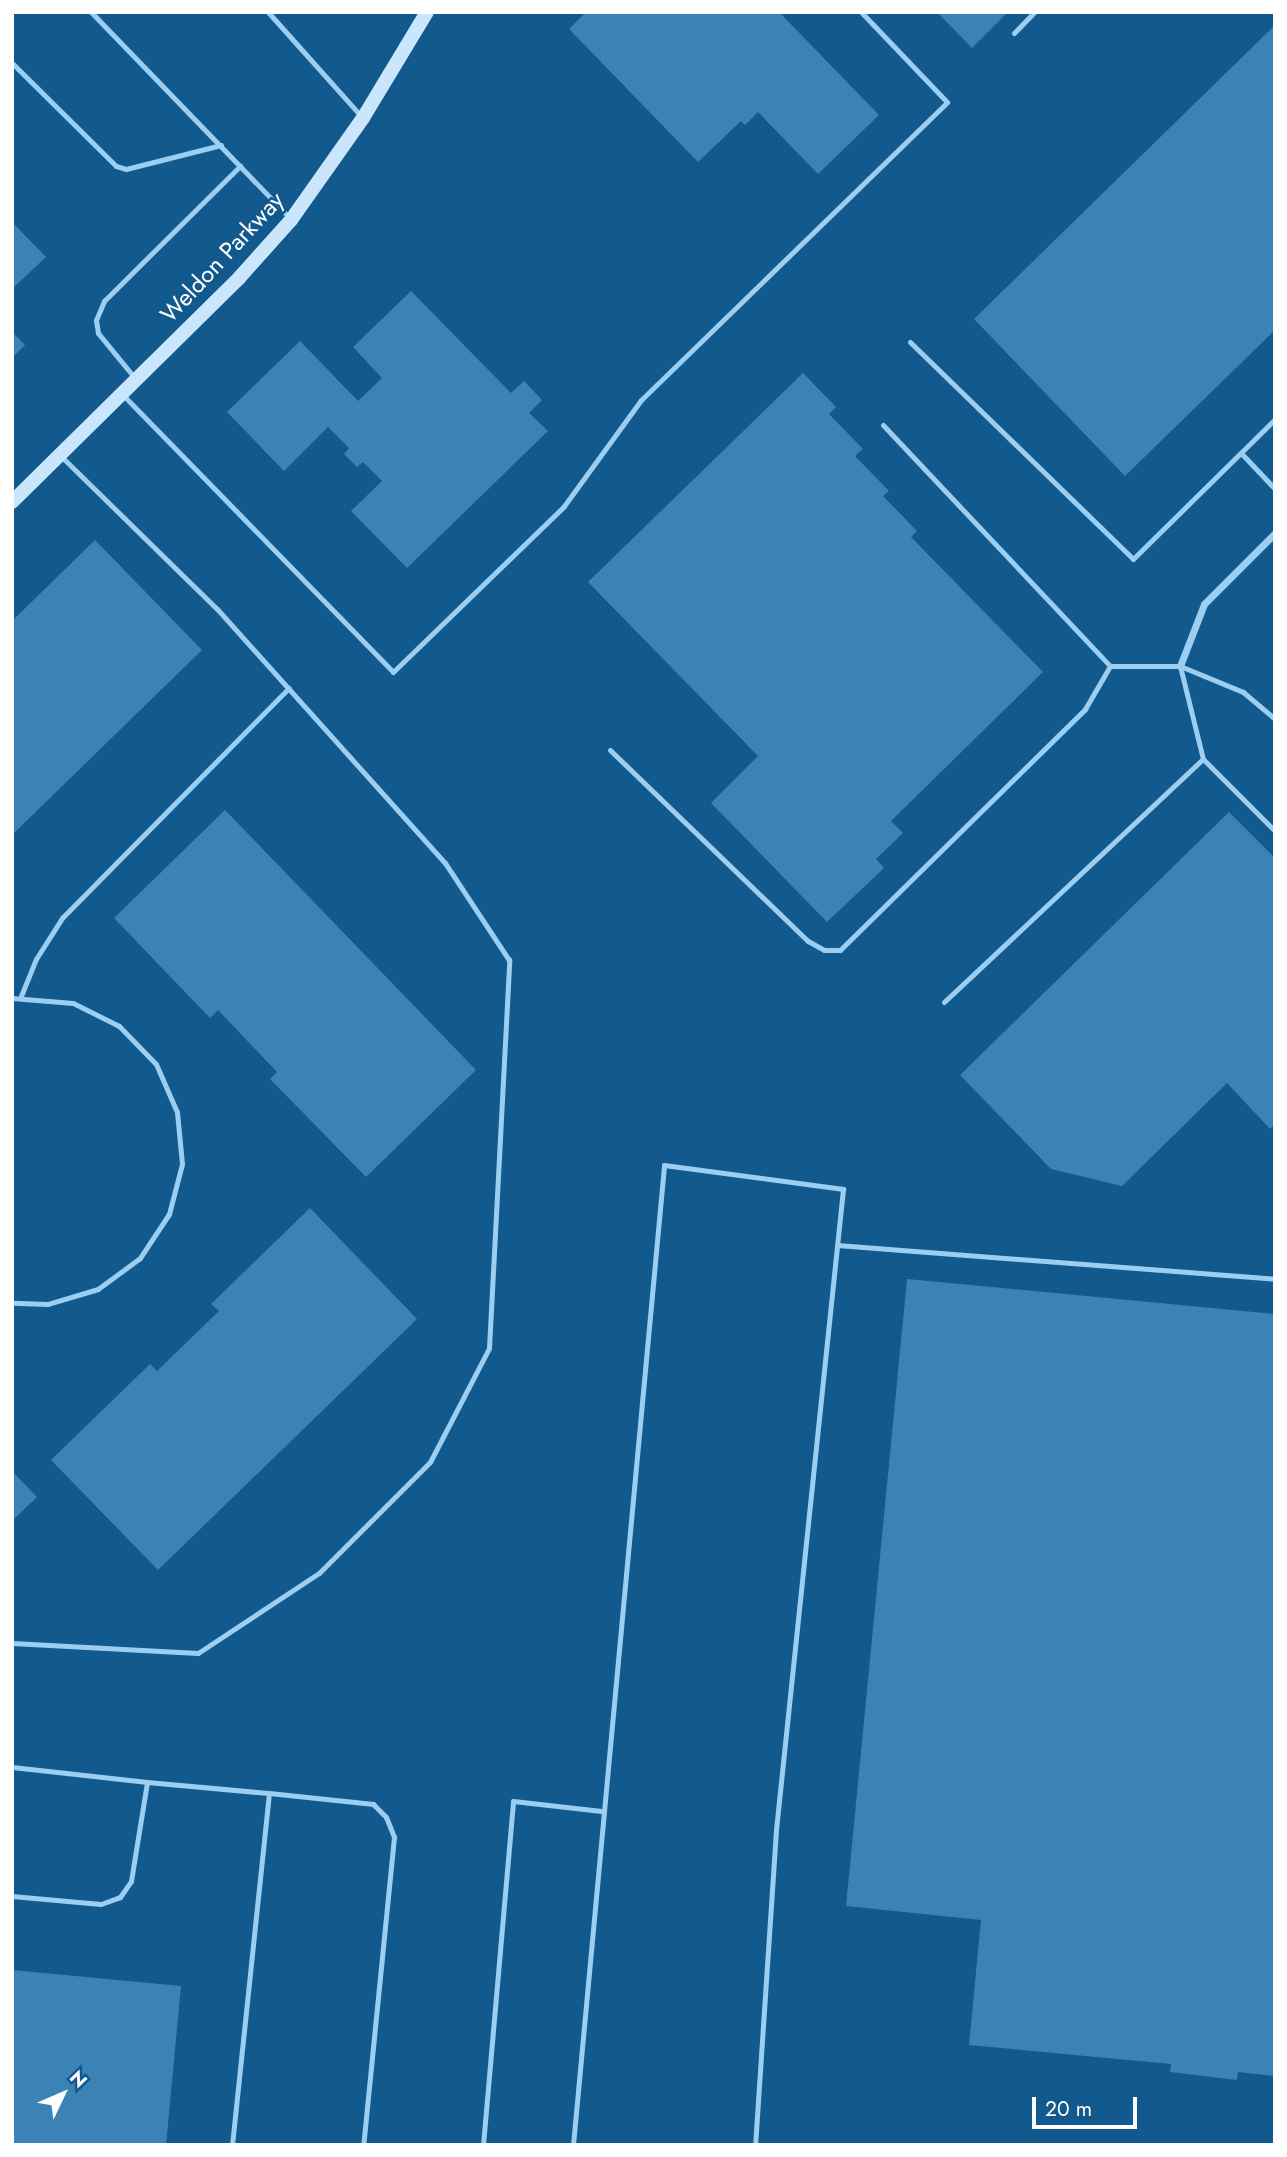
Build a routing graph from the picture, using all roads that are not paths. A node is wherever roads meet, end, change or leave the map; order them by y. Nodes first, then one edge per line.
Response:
1 (91, 12) edge
2 (268, 12) edge
3 (427, 12) edge
4 (861, 12) edge
5 (1034, 12) edge
6 (1014, 33) dead end
7 (12, 63) edge
8 (363, 118) junction
9 (221, 145) junction
10 (240, 166) junction
11 (291, 220) junction
12 (909, 342) dead end
13 (136, 379) junction
14 (122, 394) junction
15 (1275, 419) edge
16 (883, 425) dead end
17 (1241, 453) junction
18 (60, 455) junction
19 (1275, 489) edge
20 (12, 502) edge
21 (1275, 533) edge
22 (1110, 666) junction
23 (1180, 666) junction
24 (289, 688) junction
25 (1275, 719) edge
26 (610, 750) dead end
27 (1203, 760) junction
28 (1275, 831) edge
29 (21, 996) junction
30 (12, 998) edge
31 (944, 1002) dead end
32 (837, 1245) junction
33 (1275, 1279) edge
34 (12, 1303) edge
35 (12, 1643) edge
36 (12, 1767) edge
37 (147, 1782) junction
38 (269, 1793) junction
39 (601, 1811) junction
40 (12, 1896) edge
41 (232, 2145) edge
42 (363, 2145) edge
43 (483, 2145) edge
44 (573, 2145) edge
45 (755, 2145) edge

1 - 9 lane
2 - 8 lane
3 - 8 street, Weldon Parkway
4 - 14 lane
5 - 6 lane
7 - 9 lane
8 - 11 street, Weldon Parkway
9 - 10 lane
10 - 11 lane
10 - 13 lane
11 - 13 street, Weldon Parkway
12 - 17 lane
13 - 14 street, Weldon Parkway
14 - 18 street, Weldon Parkway
15 - 17 lane
16 - 22 lane
17 - 19 lane
18 - 20 street, Weldon Parkway
18 - 24 lane
21 - 23 street
22 - 23 lane
22 - 26 lane
23 - 25 lane
23 - 27 lane
24 - 29 lane
24 - 35 lane
27 - 28 lane
27 - 31 lane
29 - 30 lane
29 - 34 lane
32 - 33 lane
32 - 39 lane
32 - 45 lane
36 - 37 lane
37 - 38 lane
37 - 40 lane
38 - 41 lane
38 - 42 lane
39 - 43 lane
39 - 44 lane

